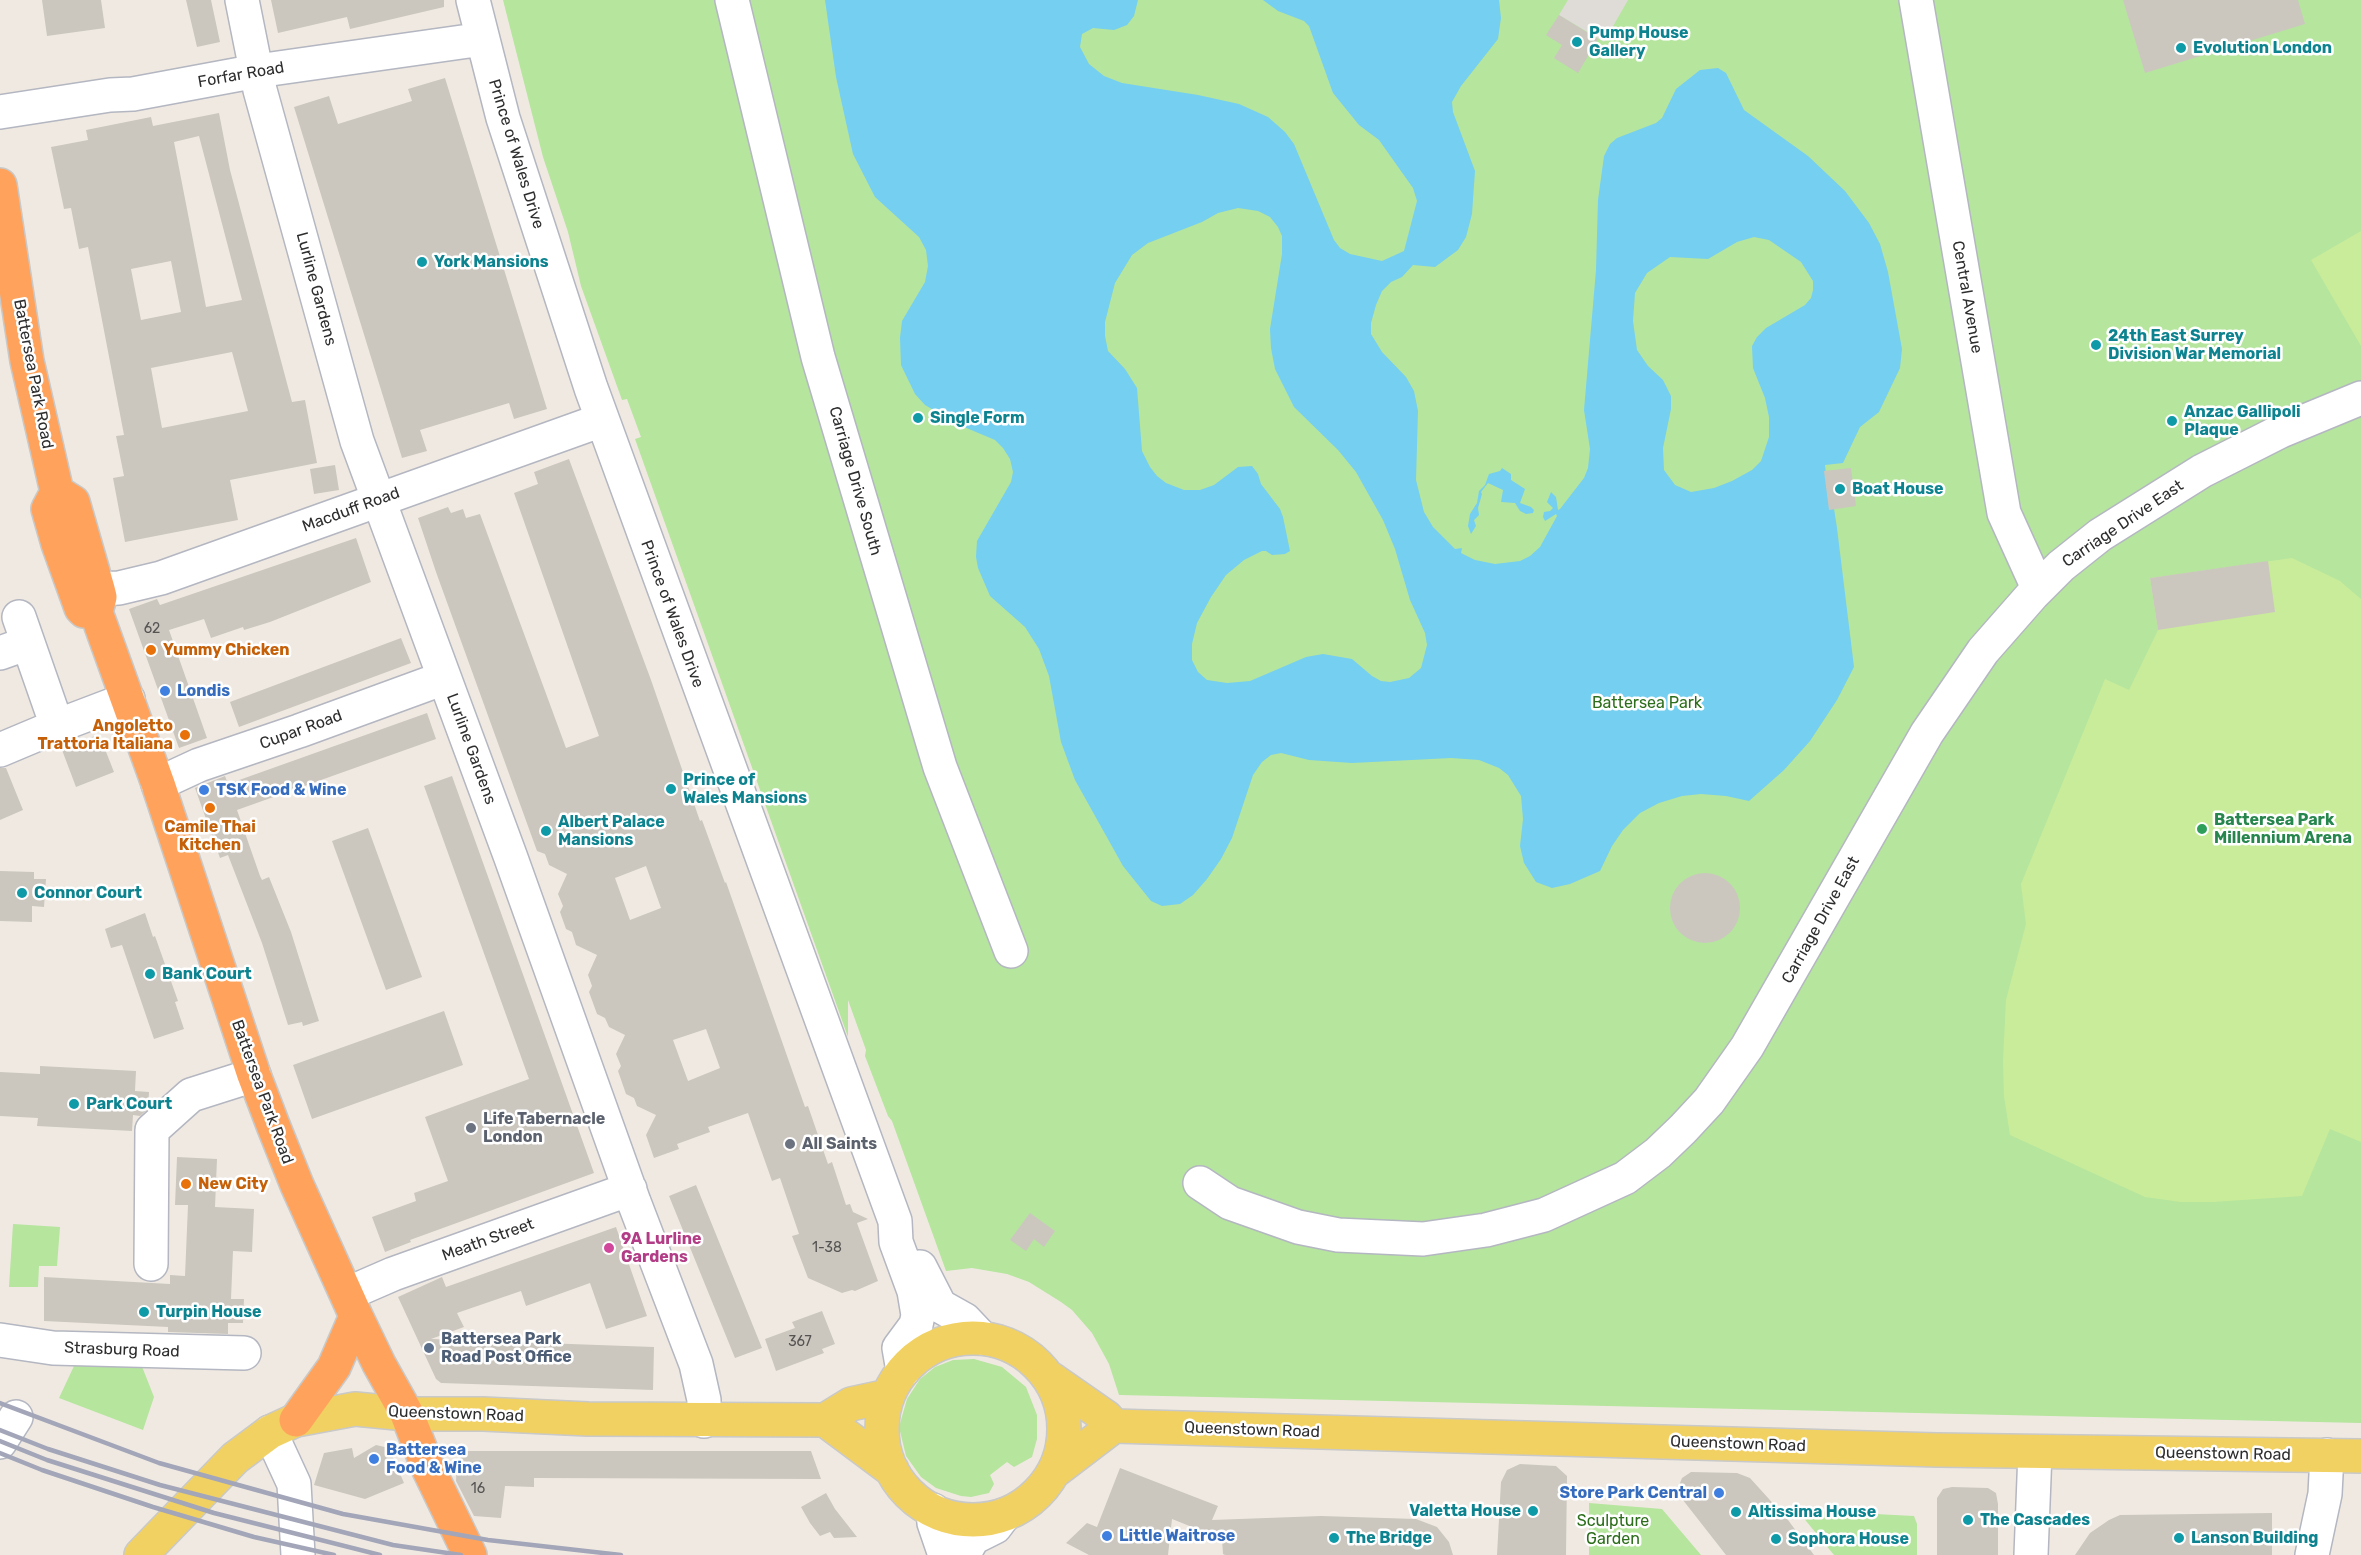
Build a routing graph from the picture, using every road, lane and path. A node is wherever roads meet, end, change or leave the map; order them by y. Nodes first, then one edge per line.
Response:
1 (242, 0) edge
2 (473, 0) edge
3 (732, 0) edge
4 (1916, 0) edge
5 (483, 39) junction
6 (257, 71) junction
7 (0, 112) edge
8 (0, 185) edge
9 (2361, 398) edge
10 (602, 420) junction
11 (378, 500) junction
12 (2038, 588) junction
13 (97, 600) junction
14 (16, 638) edge
15 (444, 678) junction
16 (128, 699) junction
17 (57, 726) junction
18 (0, 750) edge
19 (158, 784) junction
20 (1011, 951) dead end
21 (254, 1075) junction
22 (1200, 1183) dead end
23 (630, 1189) junction
24 (895, 1221) junction
25 (151, 1264) dead end
26 (352, 1305) junction
27 (982, 1338) junction
28 (0, 1340) edge
29 (244, 1353) dead end
30 (1050, 1378) junction
31 (895, 1383) junction
32 (407, 1414) junction
33 (825, 1420) junction
34 (704, 1421) junction
35 (283, 1426) junction
36 (1114, 1426) junction
37 (2035, 1452) junction
38 (2327, 1455) junction
39 (2361, 1456) edge
40 (892, 1470) junction
41 (1054, 1471) junction
42 (933, 1510) junction
43 (1004, 1515) junction
44 (141, 1555) edge
45 (298, 1555) edge
46 (470, 1555) edge
47 (945, 1555) edge
48 (963, 1555) edge
49 (2031, 1555) edge
50 (2312, 1555) edge

1 - 6 street, Lurline Gardens
2 - 5 street, Prince of Wales Drive
3 - 20 street, Carriage Drive South
4 - 12 street, Central Avenue
5 - 6 street, Forfar Road
5 - 10 street, Prince of Wales Drive
6 - 7 street, Forfar Road
6 - 11 street, Lurline Gardens
8 - 13 highway, Battersea Park Road
9 - 12 street, Carriage Drive East
10 - 11 street, Macduff Road
10 - 24 street, Prince of Wales Drive
11 - 13 street, Macduff Road
11 - 15 street, Lurline Gardens
12 - 22 street, Carriage Drive East
13 - 16 highway, Battersea Park Road
14 - 17 street
15 - 19 street, Cupar Road
15 - 23 street, Lurline Gardens
16 - 17 street
16 - 19 highway, Battersea Park Road
17 - 18 street
19 - 21 highway, Battersea Park Road
21 - 25 street
21 - 26 highway, Battersea Park Road
23 - 26 street, Meath Street
23 - 34 street, Lurline Gardens
24 - 27 street, Prince of Wales Drive
24 - 31 street, Prince of Wales Drive
26 - 32 highway, Battersea Park Road
26 - 35 highway
27 - 30 main road
27 - 31 main road
28 - 29 street, Strasburg Road
30 - 36 main road
30 - 41 main road
31 - 33 main road
31 - 40 main road
32 - 34 main road, Queenstown Road
32 - 35 main road, Queenstown Road
32 - 46 highway, Battersea Park Road
33 - 34 main road, Queenstown Road
33 - 40 main road
35 - 44 main road, Queenstown Road
35 - 45 street
36 - 37 main road, Queenstown Road
36 - 41 main road
37 - 38 main road, Queenstown Road
37 - 49 street
38 - 39 main road, Queenstown Road
38 - 50 street
40 - 42 main road
41 - 43 main road
42 - 43 main road
42 - 47 street
43 - 48 street

